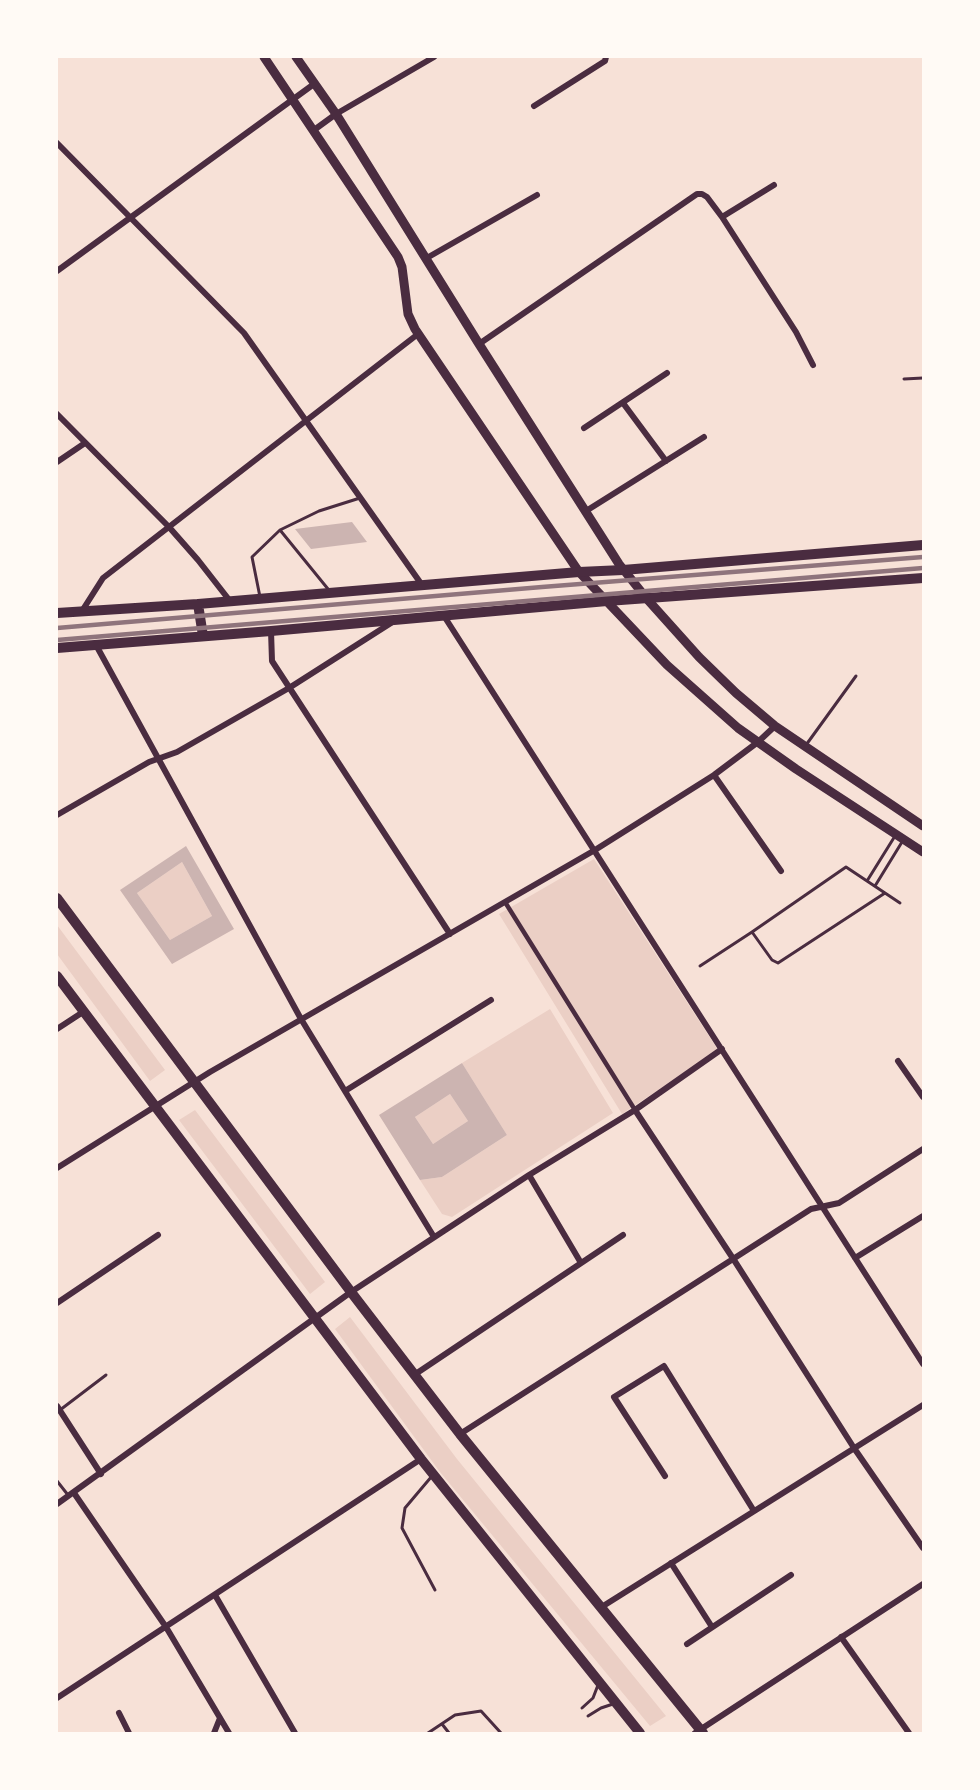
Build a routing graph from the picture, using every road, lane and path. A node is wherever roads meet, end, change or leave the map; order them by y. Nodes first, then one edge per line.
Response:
1 (264, 57) edge
2 (296, 57) edge
3 (434, 57) edge
4 (606, 58) edge
5 (314, 84) junction
6 (293, 100) junction
7 (534, 106) dead end
8 (336, 114) junction
9 (314, 130) junction
10 (57, 143) edge
11 (774, 185) dead end
12 (537, 195) dead end
13 (722, 217) junction
14 (130, 218) junction
15 (425, 259) junction
16 (57, 271) edge
17 (418, 334) junction
18 (479, 344) junction
19 (813, 364) dead end
20 (667, 373) dead end
21 (923, 378) edge
22 (904, 379) dead end
23 (623, 403) junction
24 (57, 414) edge
25 (305, 421) junction
26 (584, 428) dead end
27 (704, 437) dead end
28 (85, 442) junction
29 (666, 461) junction
30 (57, 462) edge
31 (360, 498) junction
32 (586, 511) junction
33 (169, 527) junction
34 (280, 530) junction
35 (923, 545) edge
36 (623, 570) junction
37 (579, 572) junction
38 (923, 578) edge
39 (423, 586) junction
40 (332, 593) junction
41 (261, 598) junction
42 (647, 599) junction
43 (230, 601) junction
44 (607, 601) junction
45 (198, 604) junction
46 (82, 611) junction
47 (57, 613) edge
48 (444, 615) junction
49 (396, 620) junction
50 (271, 631) junction
51 (203, 636) junction
52 (96, 645) junction
53 (57, 648) edge
54 (856, 676) dead end
55 (290, 687) junction
56 (774, 726) junction
57 (758, 742) junction
58 (804, 747) junction
59 (159, 760) junction
60 (714, 775) junction
61 (57, 815) edge
62 (923, 826) edge
63 (900, 837) junction
64 (595, 850) junction
65 (923, 852) edge
66 (781, 871) dead end
67 (867, 880) junction
68 (875, 886) junction
69 (885, 893) junction
70 (57, 898) edge
71 (505, 902) junction
72 (900, 903) dead end
73 (752, 932) junction
74 (450, 934) junction
75 (700, 966) dead end
76 (57, 976) edge
77 (492, 1000) dead end
78 (83, 1012) junction
79 (302, 1019) junction
80 (57, 1029) edge
81 (722, 1049) junction
82 (898, 1060) dead end
83 (194, 1082) junction
84 (345, 1091) junction
85 (923, 1097) edge
86 (156, 1107) junction
87 (635, 1110) junction
88 (923, 1149) edge
89 (57, 1168) edge
90 (529, 1175) junction
91 (822, 1207) junction
92 (922, 1218) edge
93 (158, 1235) dead end
94 (623, 1235) dead end
95 (434, 1237) junction
96 (855, 1258) junction
97 (734, 1260) junction
98 (581, 1263) junction
99 (351, 1292) junction
100 (57, 1303) edge
101 (315, 1319) junction
102 (923, 1364) edge
103 (106, 1375) dead end
104 (414, 1375) junction
105 (923, 1405) edge
106 (58, 1408) edge
107 (460, 1434) junction
108 (854, 1448) junction
109 (421, 1459) junction
110 (101, 1474) junction
111 (433, 1474) junction
112 (665, 1476) dead end
113 (57, 1481) edge
114 (71, 1494) junction
115 (57, 1504) edge
116 (754, 1511) junction
117 (923, 1548) edge
118 (671, 1563) junction
119 (792, 1575) dead end
120 (923, 1584) edge
121 (435, 1590) dead end
122 (215, 1595) junction
123 (600, 1608) junction
124 (166, 1627) junction
125 (712, 1627) junction
126 (841, 1637) junction
127 (687, 1644) dead end
128 (598, 1683) junction
129 (57, 1698) edge
130 (615, 1703) junction
131 (582, 1708) dead end
132 (119, 1713) dead end
133 (588, 1716) dead end
134 (220, 1718) junction
135 (442, 1724) junction
136 (699, 1732) edge
137 (129, 1733) edge
138 (214, 1733) edge
139 (229, 1733) edge
140 (296, 1733) edge
141 (428, 1733) edge
142 (448, 1733) edge
143 (501, 1733) edge
144 (640, 1733) edge
145 (909, 1733) edge

1 - 6 main road
2 - 5 main road
3 - 8 street
4 - 7 street
5 - 6 street
5 - 8 main road
6 - 9 main road
6 - 14 street
8 - 9 street
8 - 15 main road
9 - 17 main road
10 - 14 street
11 - 13 street
12 - 15 street
13 - 18 street
13 - 19 street
14 - 16 street
14 - 25 street
15 - 18 main road
17 - 25 street
17 - 37 main road
18 - 32 main road
20 - 23 street
21 - 22 lane
23 - 26 street
23 - 29 street
24 - 28 street
25 - 31 street
25 - 33 street
27 - 29 street
28 - 30 street
28 - 33 street
29 - 32 street
31 - 34 lane
31 - 39 street
32 - 36 main road
33 - 43 street
33 - 46 street
34 - 40 lane
34 - 41 lane
35 - 36 main road
36 - 37 main road
36 - 42 main road
37 - 39 main road
37 - 44 main road
38 - 42 main road
39 - 40 main road
40 - 41 main road
41 - 43 main road
42 - 44 main road
42 - 56 main road
43 - 45 main road
44 - 48 main road
44 - 57 main road
45 - 46 main road
45 - 51 main road
46 - 47 main road
48 - 49 main road
48 - 64 street
49 - 50 main road
49 - 55 street
50 - 51 main road
50 - 55 street
51 - 52 main road
52 - 53 main road
52 - 59 street
54 - 58 lane
55 - 59 street
55 - 74 street
56 - 57 street
56 - 58 main road
57 - 60 street
57 - 63 main road
58 - 62 main road
59 - 61 street
59 - 79 street
60 - 64 street
60 - 66 street
63 - 65 main road
63 - 67 lane
63 - 68 lane
64 - 71 street
64 - 81 street
67 - 68 lane
67 - 73 lane
68 - 69 lane
69 - 72 lane
69 - 73 lane
70 - 83 main road
71 - 74 street
71 - 87 street
73 - 75 lane
74 - 79 street
76 - 78 main road
77 - 84 street
78 - 80 street
78 - 86 main road
79 - 83 street
79 - 84 street
81 - 87 street
81 - 91 street
82 - 85 street
83 - 86 street
83 - 99 main road
84 - 95 street
86 - 89 street
86 - 101 main road
87 - 90 street
87 - 97 street
88 - 91 street
90 - 95 street
90 - 98 street
91 - 96 street
91 - 97 street
92 - 96 street
93 - 100 street
94 - 98 street
95 - 99 street
96 - 102 street
97 - 107 street
97 - 108 street
98 - 104 street
99 - 101 street
99 - 104 main road
101 - 109 main road
101 - 110 street
103 - 106 lane
104 - 107 main road
105 - 108 street
106 - 110 street
107 - 123 main road
108 - 116 street
108 - 117 street
109 - 111 main road
109 - 122 street
110 - 114 street
111 - 121 lane
111 - 128 main road
112 - 116 street
113 - 114 lane
114 - 115 street
114 - 124 street
116 - 118 street
118 - 123 street
118 - 125 street
119 - 125 street
120 - 126 street
122 - 124 street
122 - 140 street
123 - 136 main road
124 - 129 street
124 - 134 street
125 - 127 street
126 - 136 street
126 - 145 street
128 - 130 main road
128 - 131 lane
130 - 133 lane
130 - 144 main road
132 - 137 street
134 - 138 street
134 - 139 street
135 - 141 lane
135 - 142 lane
135 - 143 lane

